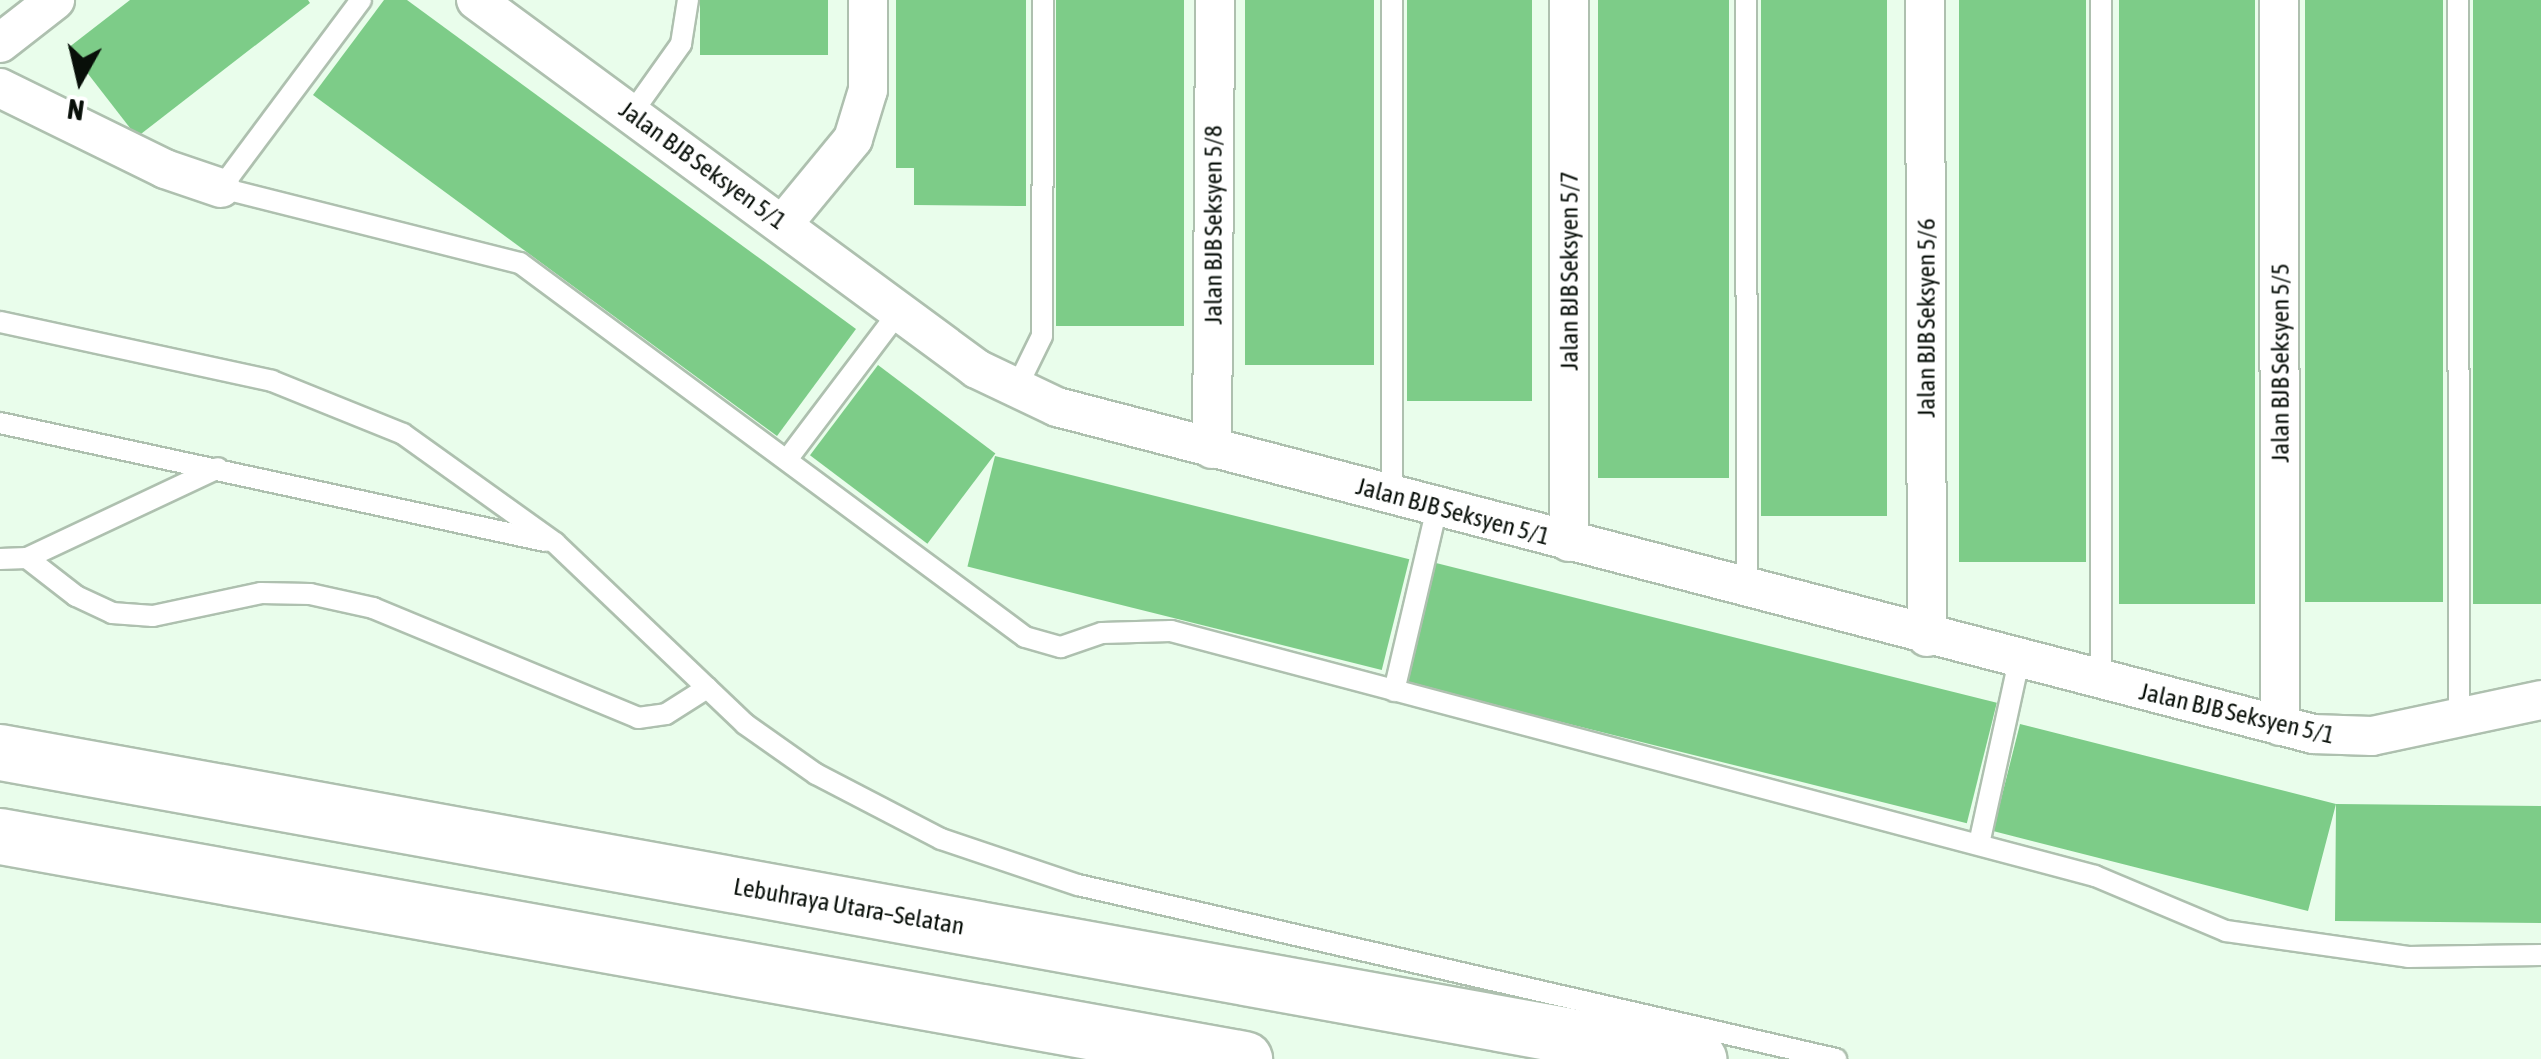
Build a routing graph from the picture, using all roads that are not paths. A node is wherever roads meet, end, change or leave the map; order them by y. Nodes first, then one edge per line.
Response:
1 (55, 0) edge
2 (361, 0) edge
3 (476, 0) edge
4 (688, 0) edge
5 (868, 0) edge
6 (1042, 0) edge
7 (1215, 0) edge
8 (1392, 0) edge
9 (1569, 0) edge
10 (1746, 0) edge
11 (1925, 0) edge
12 (2101, 0) edge
13 (2280, 0) edge
14 (2458, 0) edge
15 (0, 43) edge
16 (0, 88) edge
17 (632, 113) junction
18 (221, 188) junction
19 (783, 224) junction
20 (900, 310) junction
21 (0, 322) edge
22 (1016, 389) junction
23 (0, 423) edge
24 (1212, 449) junction
25 (788, 458) junction
26 (218, 468) junction
27 (1392, 495) junction
28 (1437, 508) junction
29 (1569, 542) junction
30 (555, 544) junction
31 (27, 558) junction
32 (0, 560) edge
33 (1747, 588) junction
34 (1927, 637) junction
35 (2020, 660) junction
36 (2101, 682) junction
37 (707, 688) junction
38 (1394, 691) junction
39 (2541, 700) edge
40 (2459, 719) junction
41 (2280, 726) junction
42 (0, 752) edge
43 (0, 836) edge
44 (1978, 844) junction
45 (2541, 955) edge
46 (1244, 1059) edge
47 (1698, 1059) edge
48 (1836, 1059) edge

1 - 15 street
2 - 18 lane
3 - 17 street, Jalan BJB Seksyen 5/1
4 - 17 lane
5 - 19 street
6 - 22 lane
7 - 24 street, Jalan BJB Seksyen 5/8
8 - 27 lane
9 - 29 street, Jalan BJB Seksyen 5/7
10 - 33 lane
11 - 34 street, Jalan BJB Seksyen 5/6
12 - 36 lane
13 - 41 street, Jalan BJB Seksyen 5/5
14 - 40 lane
16 - 18 street
17 - 19 street, Jalan BJB Seksyen 5/1
18 - 25 lane
19 - 20 street, Jalan BJB Seksyen 5/1
20 - 22 street, Jalan BJB Seksyen 5/1
20 - 25 lane
21 - 30 lane
22 - 24 street, Jalan BJB Seksyen 5/1
23 - 26 lane
24 - 27 street, Jalan BJB Seksyen 5/1
25 - 38 lane
26 - 30 lane
26 - 31 lane
27 - 28 street, Jalan BJB Seksyen 5/1
28 - 29 street, Jalan BJB Seksyen 5/1
28 - 38 lane
29 - 33 street, Jalan BJB Seksyen 5/1
30 - 37 lane
31 - 32 lane
31 - 37 lane
33 - 34 street, Jalan BJB Seksyen 5/1
34 - 35 street, Jalan BJB Seksyen 5/1
35 - 36 street, Jalan BJB Seksyen 5/1
35 - 44 lane
36 - 41 street, Jalan BJB Seksyen 5/1
37 - 48 lane
38 - 44 lane
39 - 40 street, Jalan BJB Seksyen 5/1
40 - 41 street, Jalan BJB Seksyen 5/1
42 - 47 highway, Lebuhraya Utara–Selatan
43 - 46 highway
44 - 45 lane

